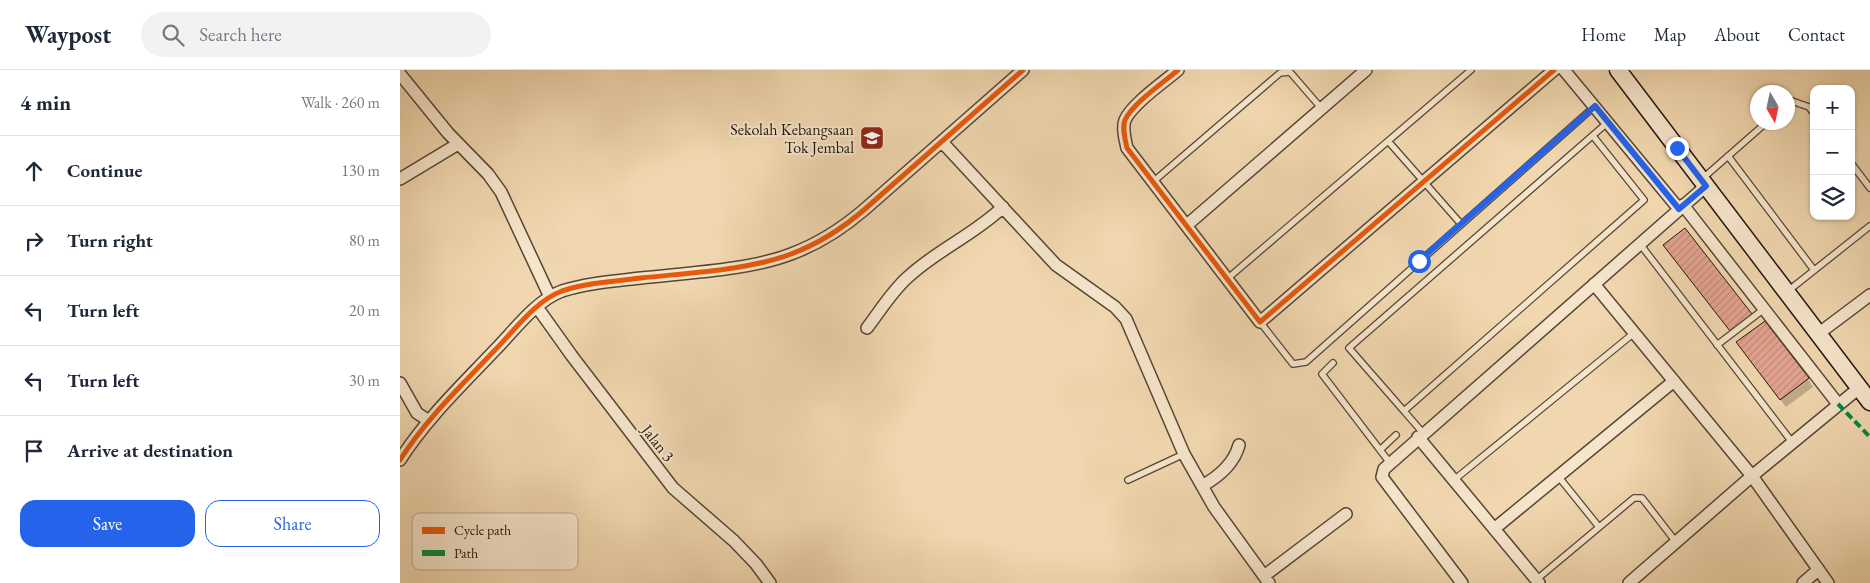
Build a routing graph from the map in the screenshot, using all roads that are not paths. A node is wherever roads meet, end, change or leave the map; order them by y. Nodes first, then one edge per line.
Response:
1 (1024, 70) edge
2 (1178, 70) edge
3 (1366, 70) edge
4 (1471, 70) edge
5 (1554, 70) edge
6 (1564, 70) edge
7 (1618, 70) edge
8 (400, 74) edge
9 (1795, 102) edge
10 (1595, 106) junction
11 (1322, 108) junction
12 (1810, 109) edge
13 (1607, 123) junction
14 (1758, 130) edge
15 (1593, 136) junction
16 (1388, 141) junction
17 (943, 143) junction
18 (458, 144) junction
19 (1728, 156) junction
20 (1855, 168) edge
21 (400, 179) edge
22 (1154, 182) junction
23 (1424, 182) junction
24 (1703, 182) junction
25 (1870, 188) edge
26 (1003, 207) junction
27 (1681, 207) junction
28 (1461, 224) junction
29 (1187, 225) junction
30 (1870, 226) edge
31 (1639, 244) junction
32 (1814, 270) junction
33 (1227, 279) junction
34 (1594, 284) junction
35 (1786, 292) junction
36 (1870, 295) edge
37 (550, 297) junction
38 (537, 307) junction
39 (1764, 309) junction
40 (1260, 322) junction
41 (867, 328) dead end
42 (1634, 333) junction
43 (1818, 334) junction
44 (1717, 345) junction
45 (1333, 363) dead end
46 (1674, 382) junction
47 (400, 383) edge
48 (1859, 388) junction
49 (1870, 402) edge
50 (1838, 404) junction
51 (1404, 411) junction
52 (429, 421) junction
53 (1396, 434) dead end
54 (1421, 435) junction
55 (1792, 442) junction
56 (1239, 445) dead end
57 (1380, 450) junction
58 (1184, 454) junction
59 (400, 460) edge
60 (1390, 463) junction
61 (1558, 476) junction
62 (1752, 476) junction
63 (1128, 480) dead end
64 (1454, 480) junction
65 (1202, 486) junction
66 (1346, 514) dead end
67 (1599, 527) junction
68 (1494, 529) junction
69 (1676, 542) junction
70 (1818, 570) junction
71 (1266, 580) edge
72 (1538, 582) edge
73 (770, 583) edge
74 (1462, 583) edge
75 (1629, 583) edge
76 (1803, 583) edge
77 (1828, 583) edge

1 - 17 street
2 - 22 street
3 - 11 street
4 - 16 lane
5 - 23 street
6 - 10 street
7 - 24 main road
8 - 18 street
9 - 12 lane
10 - 13 street
10 - 28 lane
11 - 22 lane
11 - 29 street
13 - 15 lane
13 - 27 street
14 - 19 lane
15 - 51 lane
15 - 51 lane
16 - 23 lane
16 - 33 lane
17 - 26 street
17 - 37 street
18 - 21 street
18 - 37 street
19 - 24 lane
19 - 32 lane
20 - 25 lane
22 - 29 street
23 - 28 lane
23 - 40 street
24 - 27 street
24 - 35 main road
26 - 41 street
26 - 58 street
27 - 31 street
27 - 39 street
28 - 40 lane
29 - 33 street
30 - 32 lane
31 - 34 street
31 - 44 lane
32 - 35 lane
33 - 40 street
34 - 42 street
34 - 54 street
35 - 43 main road
36 - 43 street
37 - 38 street
38 - 52 street
38 - 73 street, Jalan 3
39 - 44 lane
39 - 50 street
42 - 46 street
42 - 64 lane
43 - 48 main road
44 - 55 lane
45 - 57 lane
46 - 61 street
46 - 62 street
47 - 52 street
48 - 49 main road
48 - 50 street
50 - 55 street
51 - 54 lane
52 - 59 street
53 - 57 lane
54 - 60 street
54 - 64 street
55 - 62 street
56 - 65 street
57 - 60 lane
58 - 63 lane
58 - 65 street
60 - 74 street
61 - 67 lane
61 - 68 street
62 - 69 street
62 - 70 street
64 - 68 street
65 - 71 street
66 - 71 street
67 - 69 lane
67 - 72 lane
68 - 72 street
69 - 75 street
70 - 76 street
70 - 77 street

